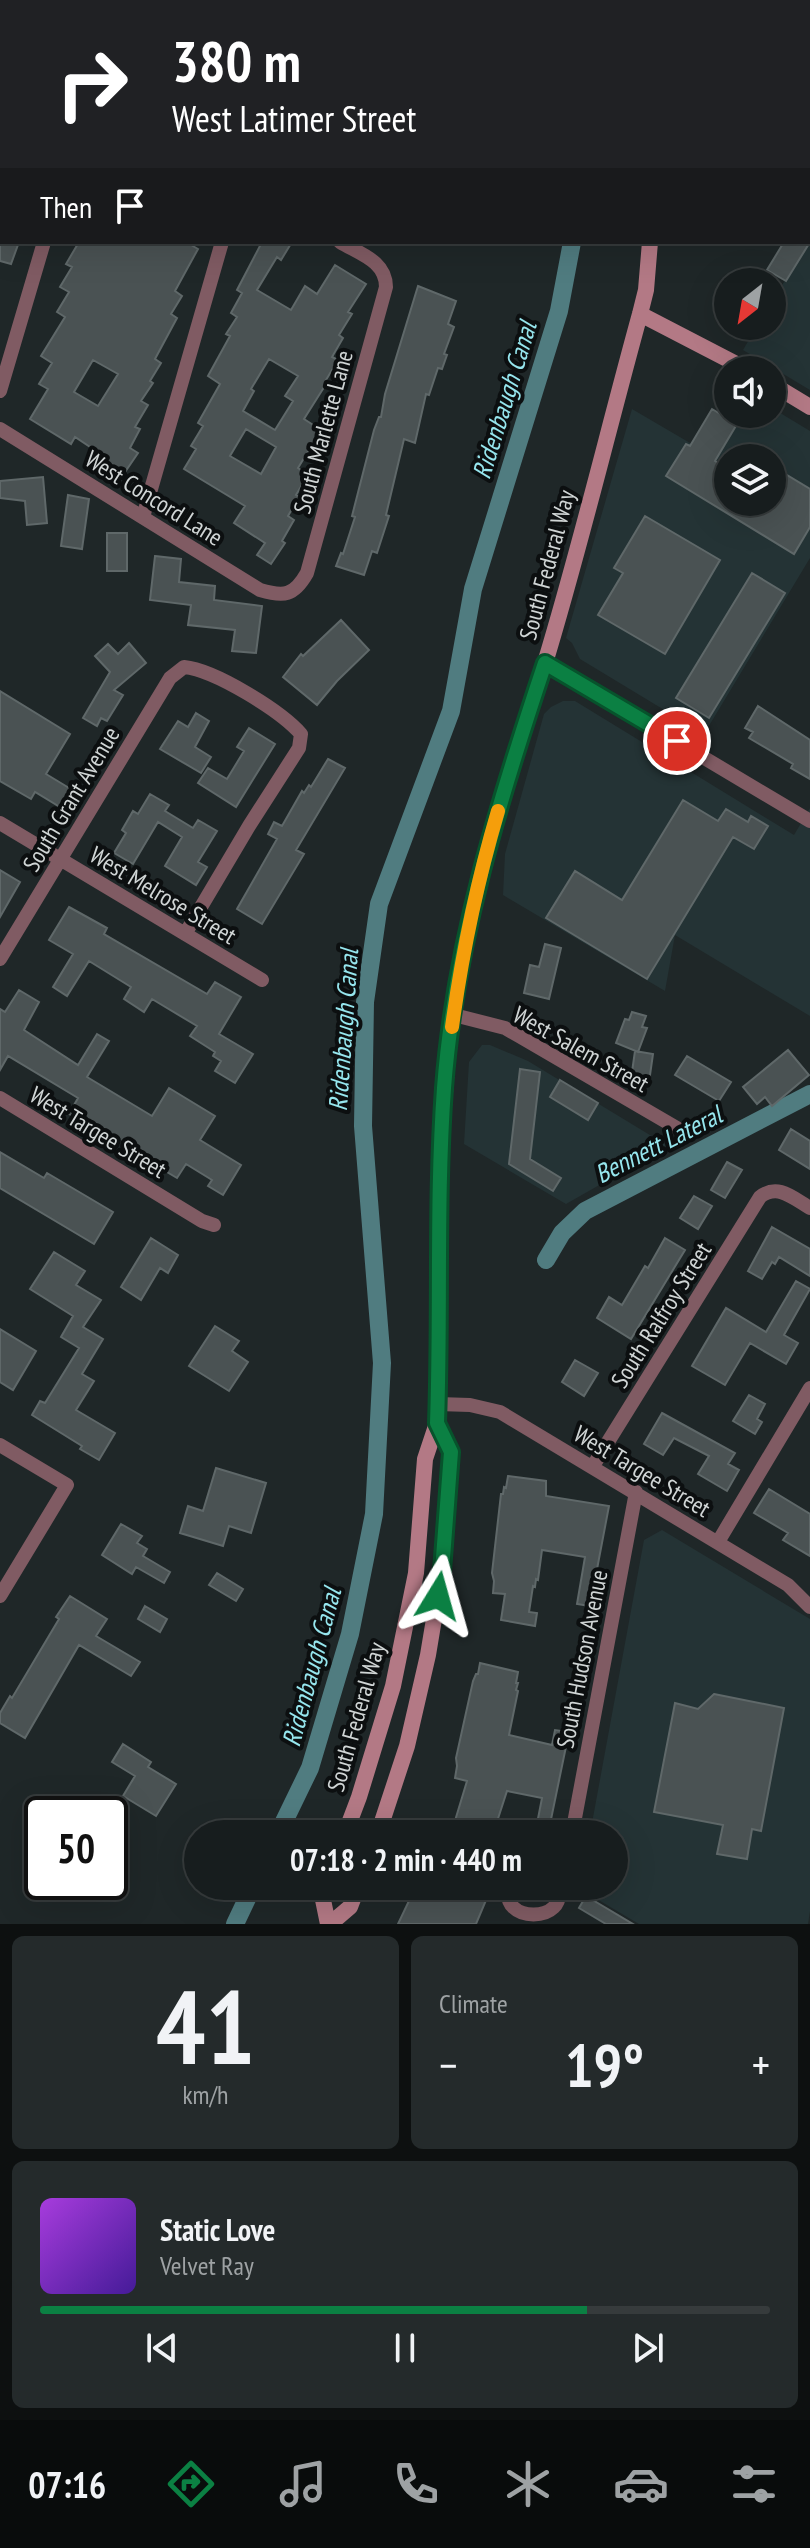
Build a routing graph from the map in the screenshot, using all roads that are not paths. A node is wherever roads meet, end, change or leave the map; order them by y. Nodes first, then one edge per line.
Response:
1 (43, 244) edge
2 (221, 244) edge
3 (343, 244) edge
4 (650, 244) edge
5 (640, 314) junction
6 (721, 356) edge
7 (0, 391) edge
8 (786, 392) edge
9 (810, 407) edge
10 (0, 429) edge
11 (143, 517) junction
12 (289, 593) joint
13 (545, 663) junction
14 (810, 821) edge
15 (0, 823) edge
16 (60, 859) junction
17 (185, 934) junction
18 (0, 959) edge
19 (262, 980) dead end
20 (454, 1015) junction
21 (0, 1098) edge
22 (682, 1131) dead end
23 (810, 1208) edge
24 (214, 1225) dead end
25 (810, 1388) edge
26 (438, 1404) junction
27 (437, 1423) junction
28 (0, 1445) edge
29 (593, 1466) junction
30 (636, 1492) junction
31 (718, 1542) junction
32 (0, 1596) edge
33 (810, 1607) edge
34 (350, 1820) edge
35 (383, 1820) edge
36 (575, 1820) edge
37 (323, 1900) edge
38 (353, 1900) edge
39 (508, 1900) edge
40 (558, 1900) edge
41 (329, 1924) edge

1 - 7 street
2 - 11 street
3 - 12 street, South Marlette Lane
4 - 5 main road, South Federal Way
5 - 6 main road
5 - 13 main road, South Federal Way
8 - 9 main road
10 - 11 street, West Concord Lane
11 - 12 street, West Concord Lane
13 - 14 street
13 - 20 main road, South Federal Way
15 - 16 street, West Melrose Street
16 - 17 street, West Melrose Street
16 - 17 street, South Grant Avenue
16 - 18 street, South Grant Avenue
17 - 19 street, West Melrose Street
20 - 22 street, West Salem Street
20 - 26 main road, South Federal Way
21 - 24 street, West Targee Street
23 - 29 street, South Ralfroy Street
25 - 31 street
26 - 27 main road, South Federal Way
26 - 29 street, West Targee Street
27 - 34 main road, South Federal Way
27 - 35 main road, South Federal Way
28 - 32 street
29 - 30 street, West Targee Street
30 - 31 street, West Targee Street
30 - 36 street, South Hudson Avenue
31 - 33 street, West Targee Street
37 - 41 main road
38 - 41 main road
39 - 40 street

